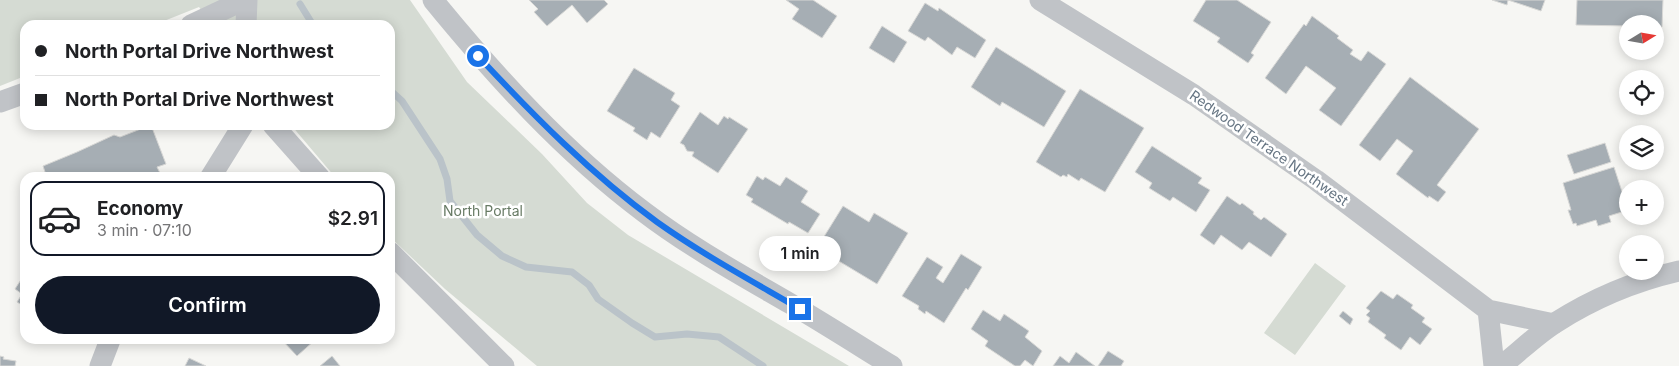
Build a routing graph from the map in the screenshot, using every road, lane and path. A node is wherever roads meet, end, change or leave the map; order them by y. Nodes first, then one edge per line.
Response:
1 (245, 0) edge
2 (433, 0) edge
3 (1040, 0) edge
4 (202, 20) edge
5 (246, 20) edge
6 (20, 95) edge
7 (0, 102) edge
8 (240, 130) edge
9 (277, 130) edge
10 (214, 172) edge
11 (315, 172) edge
12 (395, 257) edge
13 (1679, 271) edge
14 (1488, 310) junction
15 (1554, 324) junction
16 (108, 344) edge
17 (100, 366) edge
18 (504, 366) edge
19 (892, 366) edge
20 (1494, 366) edge
21 (1501, 366) edge

1 - 4 street
1 - 5 street
2 - 19 street
3 - 14 street, Redwood Terrace Northwest
6 - 7 street
8 - 10 street
9 - 11 street
12 - 18 street
13 - 15 street
14 - 15 street, Redwood Terrace Northwest
14 - 20 street
15 - 21 street
16 - 17 street

